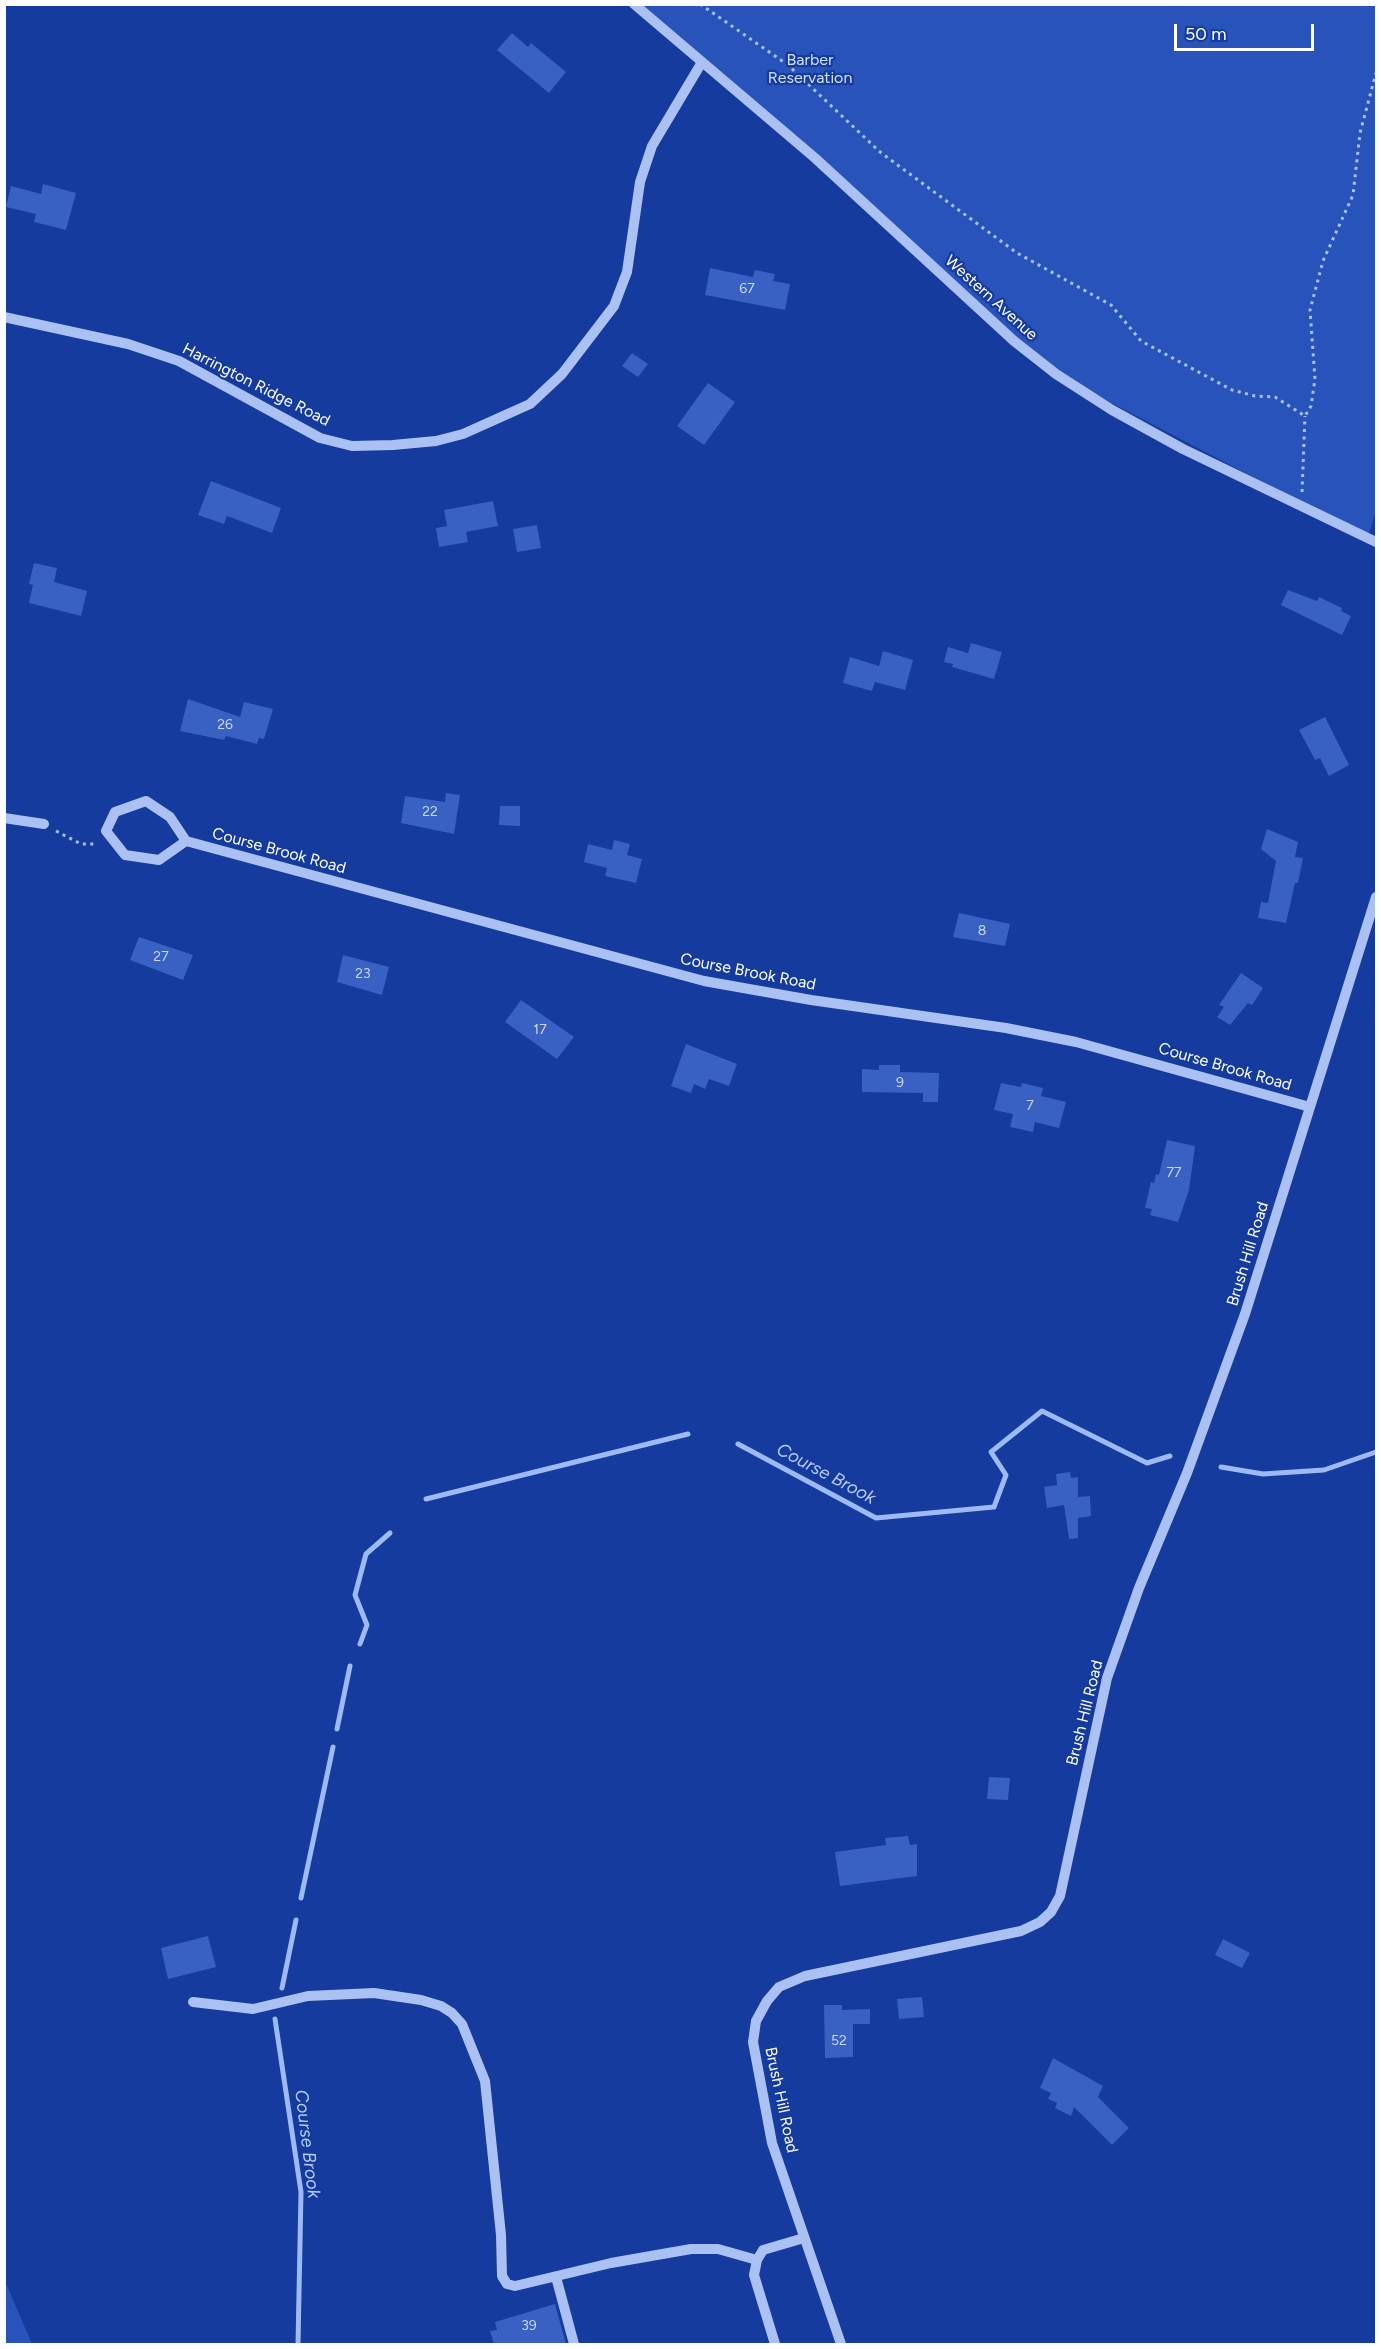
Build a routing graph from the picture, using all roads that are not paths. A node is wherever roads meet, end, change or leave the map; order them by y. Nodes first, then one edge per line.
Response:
1 (634, 4) edge
2 (702, 63) junction
3 (4, 317) edge
4 (1377, 542) edge
5 (4, 818) edge
6 (44, 824) road end
7 (186, 842) junction
8 (1377, 897) edge
9 (1310, 1107) junction
10 (193, 2002) dead end
11 (804, 2238) junction
12 (757, 2260) junction
13 (556, 2277) junction
14 (574, 2344) edge
15 (775, 2344) edge
16 (841, 2344) edge

1 - 2 street, Western Avenue
2 - 3 street, Harrington Ridge Road
2 - 4 street, Western Avenue
5 - 6 street
7 - 7 street, Course Brook Road
7 - 9 street, Course Brook Road
8 - 9 street, Brush Hill Road
9 - 11 street, Brush Hill Road
10 - 13 street
11 - 12 street
11 - 16 street, Brush Hill Road
12 - 13 street
12 - 15 street
13 - 14 street

